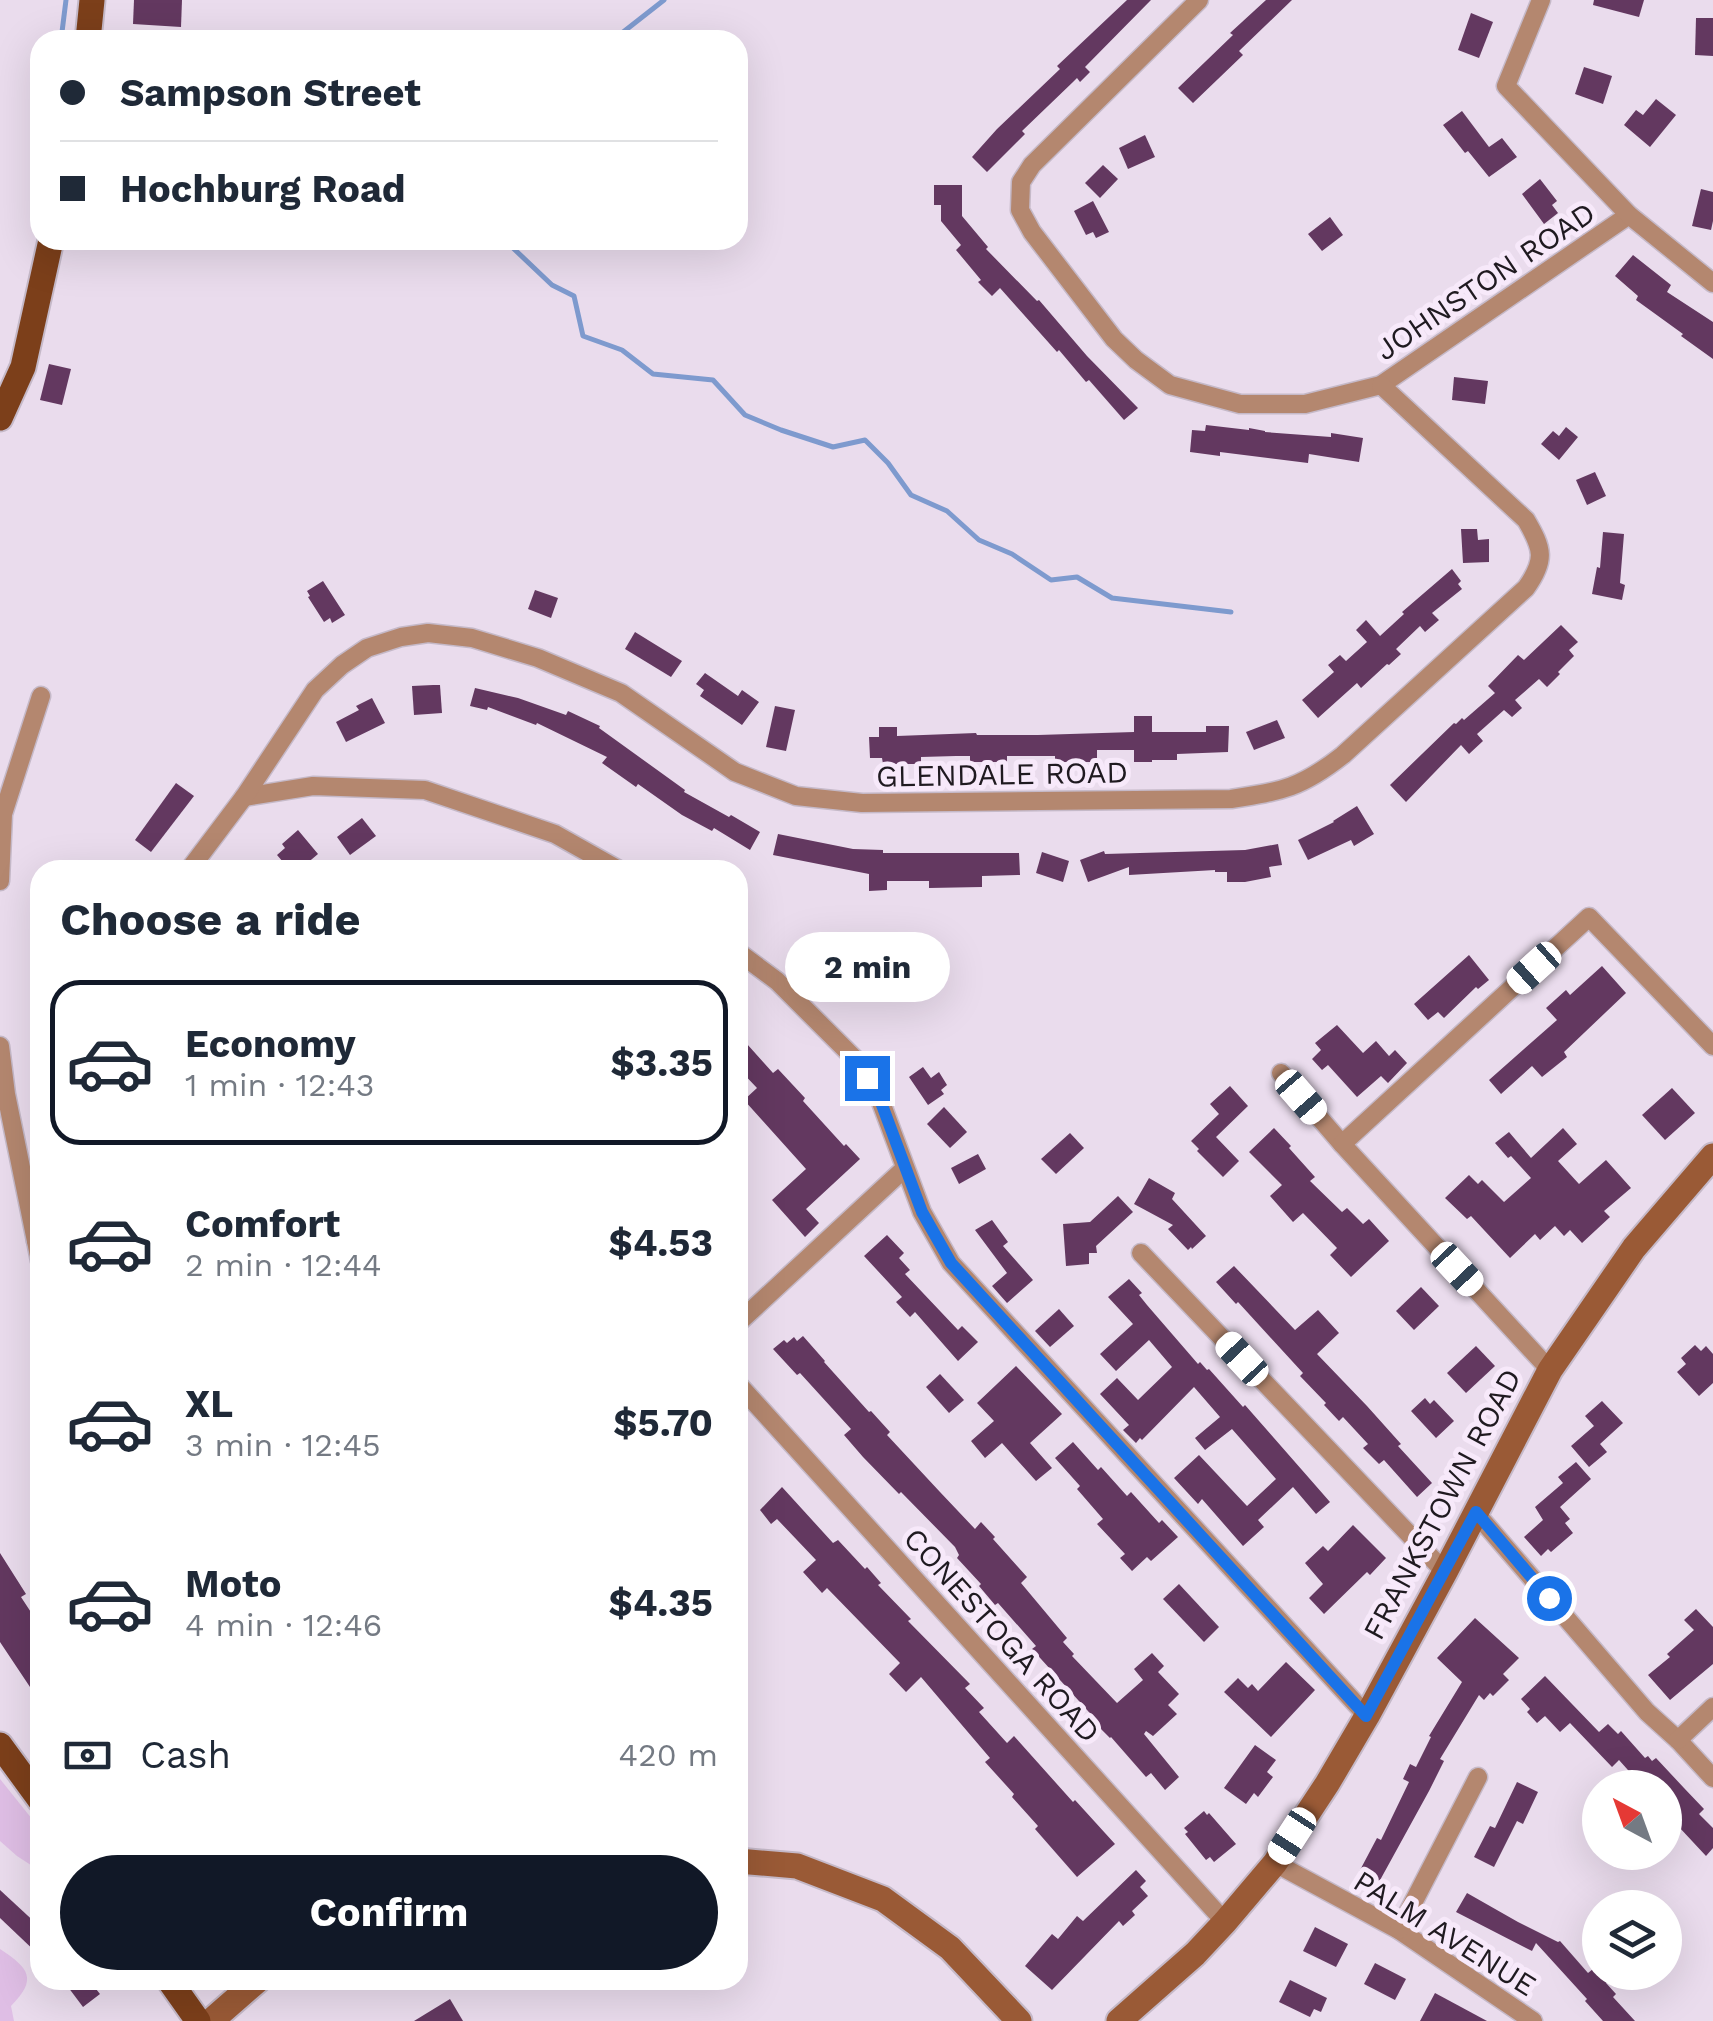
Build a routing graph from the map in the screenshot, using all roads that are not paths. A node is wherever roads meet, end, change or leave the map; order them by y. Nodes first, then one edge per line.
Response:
1 (92, 0) edge
2 (1200, 0) edge
3 (1541, 0) edge
4 (89, 30) edge
5 (1629, 215) junction
6 (50, 250) edge
7 (1713, 283) edge
8 (1381, 385) junction
9 (0, 418) edge
10 (41, 696) dead end
11 (244, 796) junction
12 (196, 860) edge
13 (601, 860) edge
14 (0, 881) edge
15 (748, 959) edge
16 (0, 1046) edge
17 (1713, 1046) edge
18 (1280, 1073) dead end
19 (1342, 1144) junction
20 (1712, 1159) edge
21 (904, 1169) junction
22 (30, 1200) edge
23 (1141, 1252) dead end
24 (748, 1314) edge
25 (1550, 1370) junction
26 (748, 1395) edge
27 (1476, 1512) junction
28 (1445, 1572) junction
29 (1713, 1707) edge
30 (1366, 1716) junction
31 (1678, 1740) junction
32 (0, 1744) edge
33 (1478, 1778) dead end
34 (1713, 1778) edge
35 (30, 1786) edge
36 (748, 1862) edge
37 (1275, 1863) junction
38 (1225, 1922) junction
39 (1399, 1930) junction
40 (176, 1990) edge
41 (247, 1990) edge
42 (198, 2021) edge
43 (211, 2021) edge
44 (1018, 2021) edge
45 (1118, 2021) edge
46 (1533, 2021) edge

1 - 4 main road
2 - 8 street, JOHNSTON ROAD
3 - 5 street
5 - 7 street
5 - 8 street, JOHNSTON ROAD
6 - 9 main road
8 - 11 street, GLENDALE ROAD
10 - 14 street
11 - 12 street
11 - 13 street
15 - 21 street
16 - 22 street
17 - 19 street
18 - 19 street
19 - 25 street
20 - 25 main road, FRANKSTOWN ROAD
21 - 24 street
21 - 30 street
23 - 28 street
25 - 27 main road, FRANKSTOWN ROAD
26 - 38 street, CONESTOGA ROAD
27 - 28 main road, FRANKSTOWN ROAD
27 - 31 street
28 - 30 main road, FRANKSTOWN ROAD
29 - 31 street
30 - 37 main road, FRANKSTOWN ROAD
31 - 34 street
32 - 35 main road
33 - 39 street
36 - 44 main road
37 - 38 main road, FRANKSTOWN ROAD
37 - 39 street, PALM AVENUE
38 - 45 main road, FRANKSTOWN ROAD
39 - 46 street, PALM AVENUE
40 - 42 main road
41 - 43 main road

